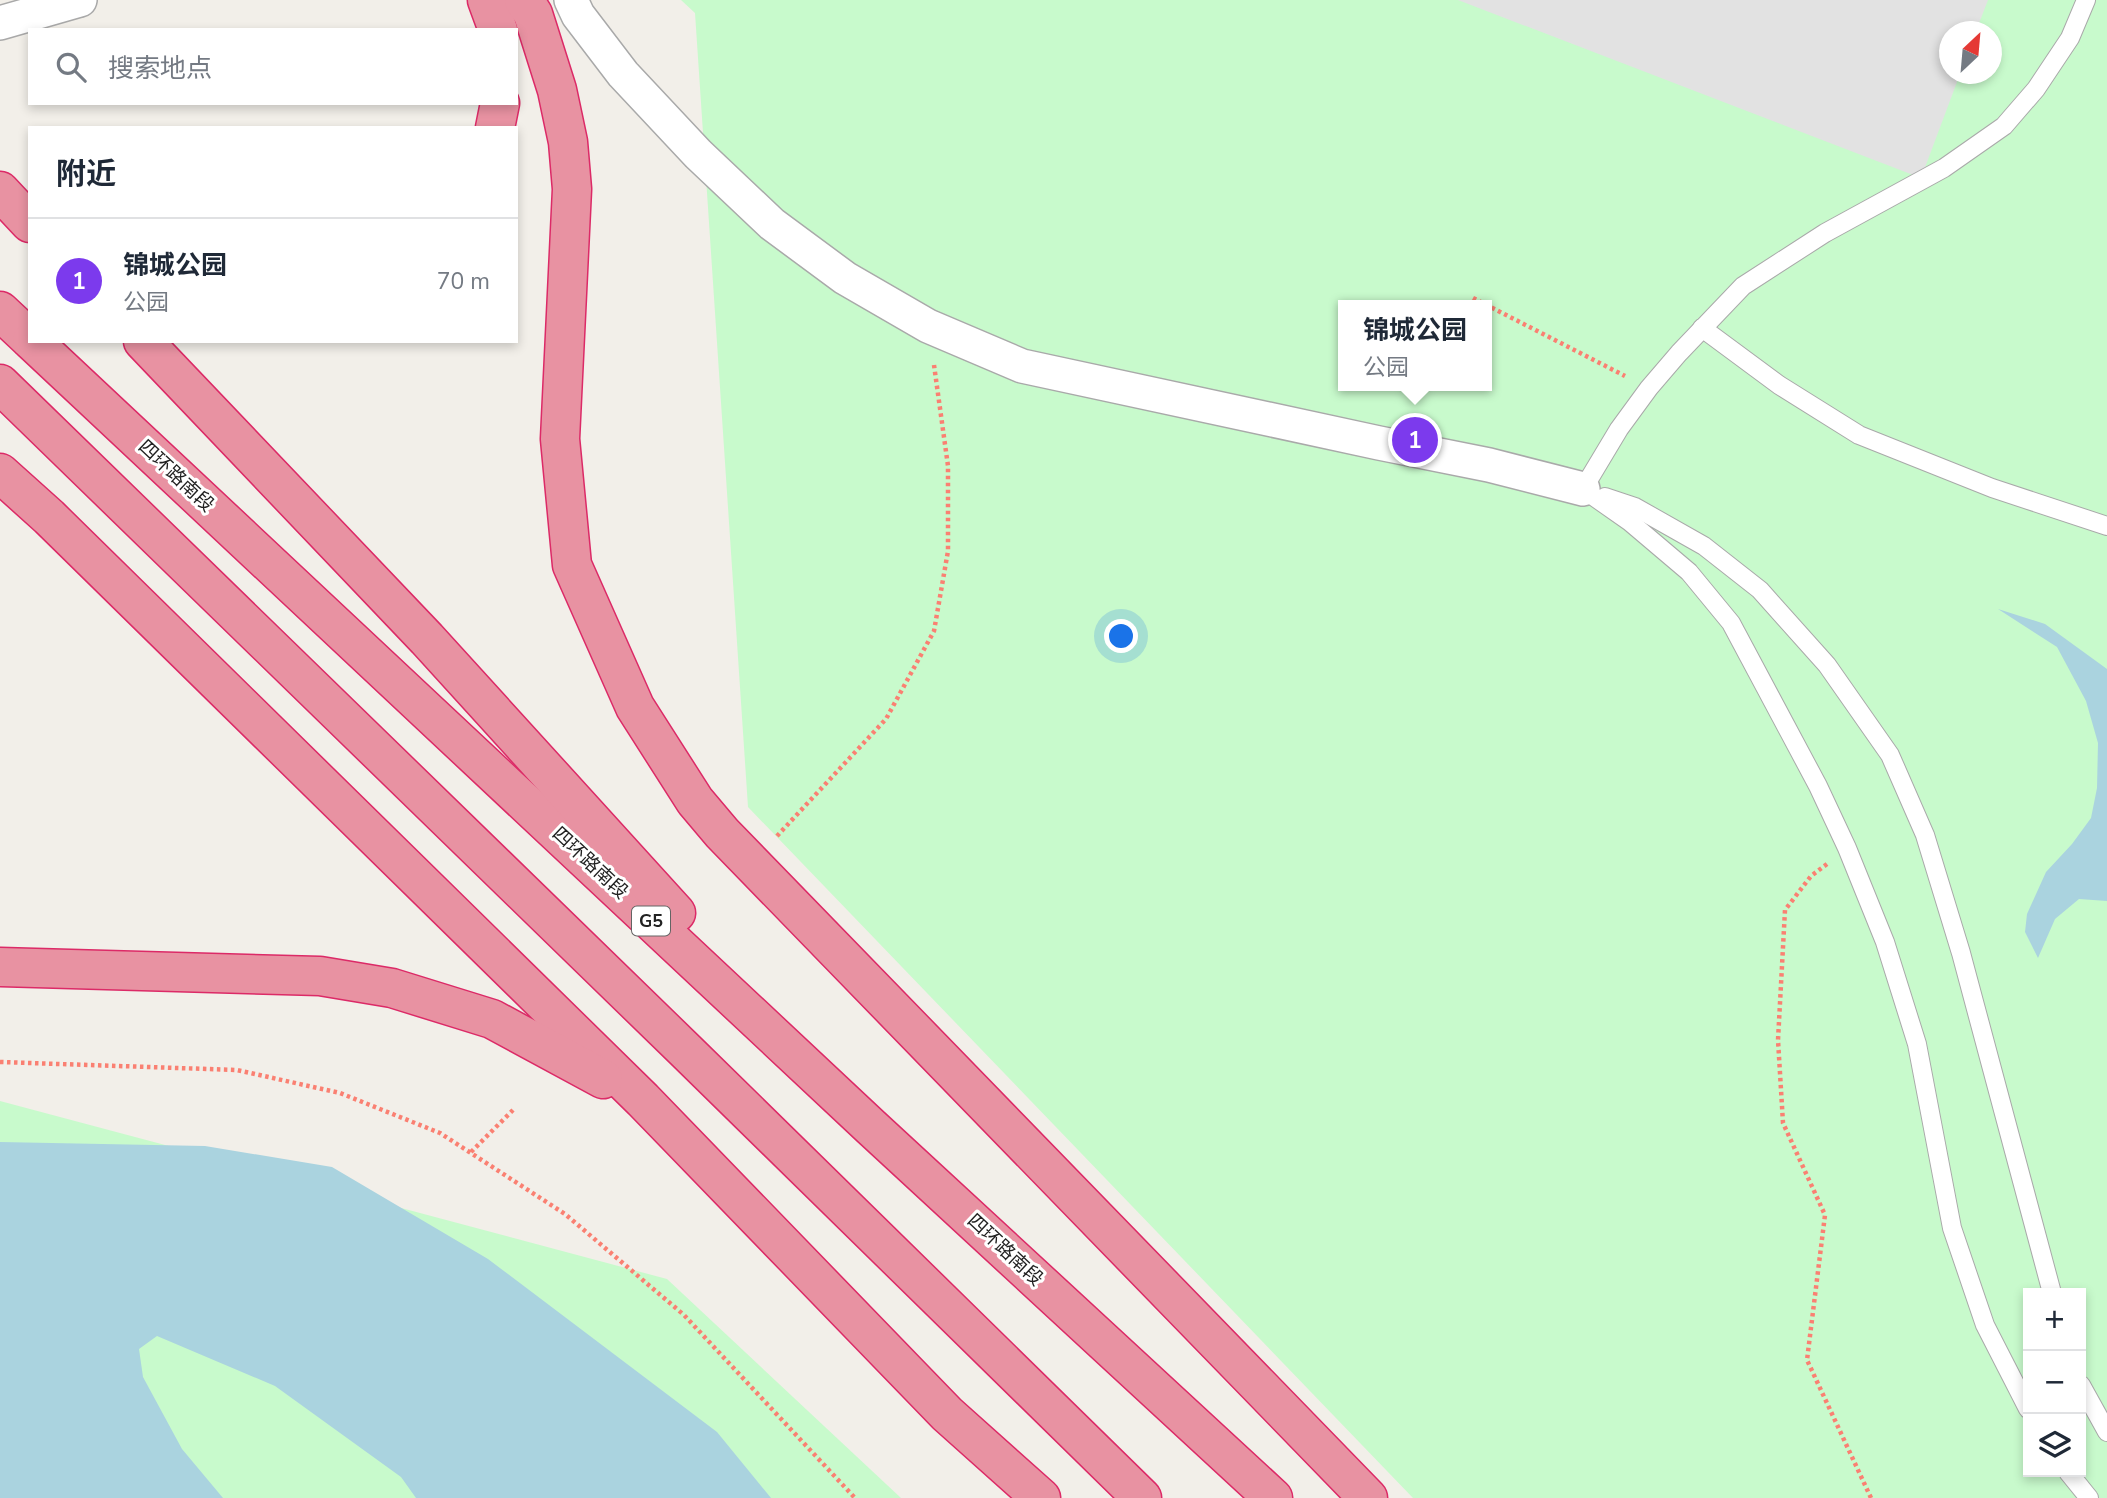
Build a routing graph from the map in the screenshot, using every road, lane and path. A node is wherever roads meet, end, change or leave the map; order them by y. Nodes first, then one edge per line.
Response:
1 (80, 0) edge
2 (487, 0) edge
3 (524, 0) edge
4 (571, 0) edge
5 (2086, 0) edge
6 (0, 23) edge
7 (497, 28) edge
8 (500, 105) edge
9 (495, 126) edge
10 (0, 176) edge
11 (0, 191) edge
12 (28, 196) edge
13 (28, 221) edge
14 (1473, 298) dead end
15 (1477, 300) edge
16 (1492, 308) edge
17 (0, 311) edge
18 (928, 326) junction
19 (1702, 328) junction
20 (28, 337) edge
21 (34, 343) edge
22 (145, 343) edge
23 (0, 384) edge
24 (1649, 388) junction
25 (0, 474) edge
26 (1583, 489) junction
27 (2107, 526) edge
28 (777, 836) dead end
29 (1847, 848) junction
30 (0, 967) edge
31 (0, 1062) edge
32 (643, 1100) junction
33 (513, 1110) dead end
34 (871, 1127) junction
35 (471, 1152) junction
36 (2051, 1288) edge
37 (2023, 1391) edge
38 (2086, 1394) edge
39 (2107, 1432) edge
40 (2072, 1477) edge
41 (855, 1498) edge
42 (1041, 1498) edge
43 (1142, 1498) edge
44 (1273, 1498) edge
45 (1368, 1498) edge
46 (1871, 1498) edge
47 (2089, 1498) edge

1 - 6 street
2 - 7 highway
3 - 45 highway
4 - 18 street
5 - 19 lane
8 - 9 highway
10 - 12 highway
11 - 13 highway
14 - 15 path
16 - 24 path
17 - 20 highway, 四环路南段 / G5
18 - 26 street
18 - 28 path
19 - 24 lane
19 - 27 lane
21 - 34 highway, 四环路南段 / G5
22 - 34 highway
23 - 43 highway
24 - 26 lane
25 - 32 highway
26 - 29 lane
26 - 36 lane
29 - 37 lane
29 - 46 path
30 - 32 highway
31 - 35 path
32 - 42 highway
33 - 35 path
34 - 44 highway, 四环路南段 / G5
35 - 41 path
38 - 39 lane
40 - 47 lane

